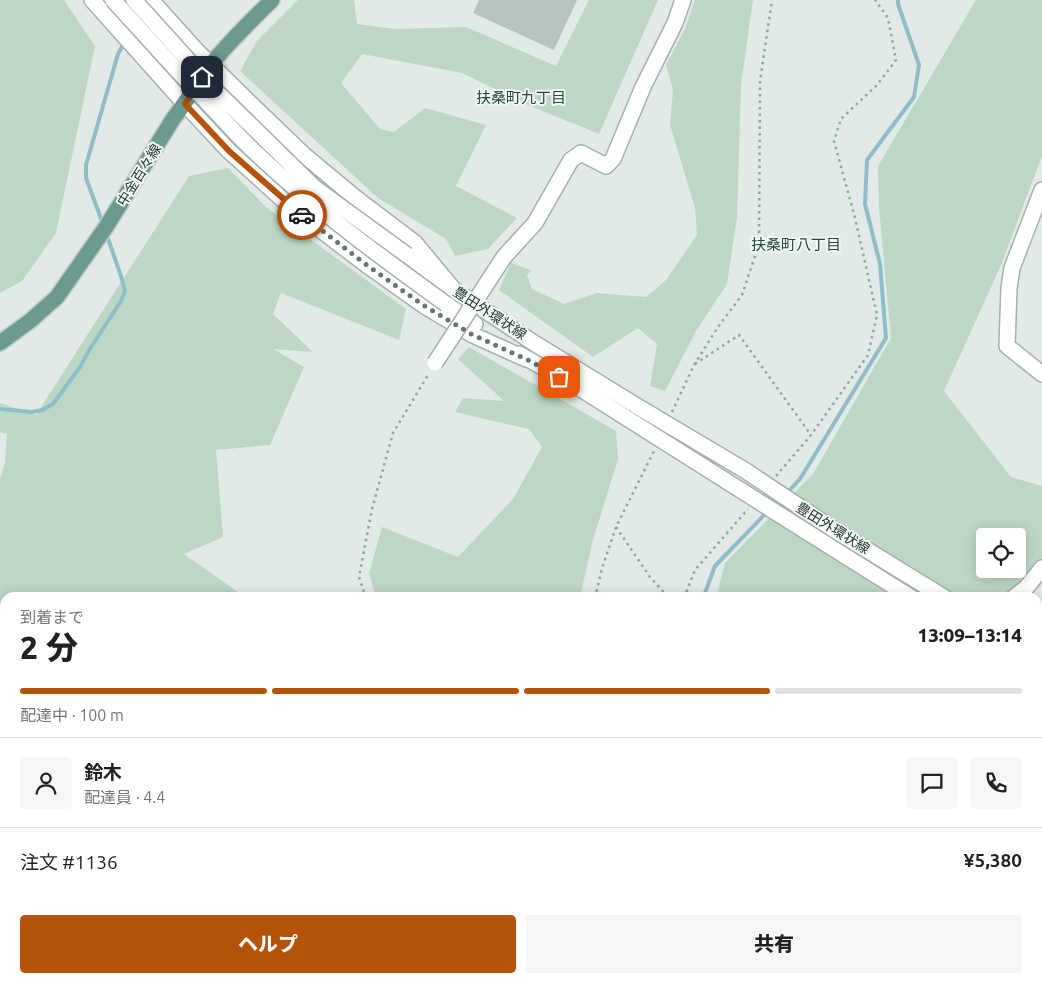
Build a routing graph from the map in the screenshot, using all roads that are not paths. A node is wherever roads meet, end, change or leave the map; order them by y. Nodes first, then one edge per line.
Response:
1 (92, 0) edge
2 (113, 0) edge
3 (134, 0) edge
4 (151, 0) edge
5 (272, 0) edge
6 (683, 0) edge
7 (212, 64) junction
8 (185, 104) junction
9 (1042, 190) edge
10 (454, 290) junction
11 (0, 343) edge
12 (526, 359) junction
13 (435, 363) road end
14 (1042, 374) edge
15 (1042, 568) edge
16 (902, 592) edge
17 (935, 592) edge
18 (1021, 592) edge

1 - 8 street
2 - 12 street, 豊田外環状線, bridge
3 - 10 street, 豊田外環状線, bridge
4 - 7 street
5 - 7 main road, 中金百々線
6 - 13 street, bridge
7 - 8 main road, 中金百々線
7 - 10 street
8 - 11 main road, 中金百々線
8 - 12 street
9 - 14 street
10 - 17 street, 豊田外環状線, bridge
12 - 16 street, 豊田外環状線, bridge
15 - 18 street

